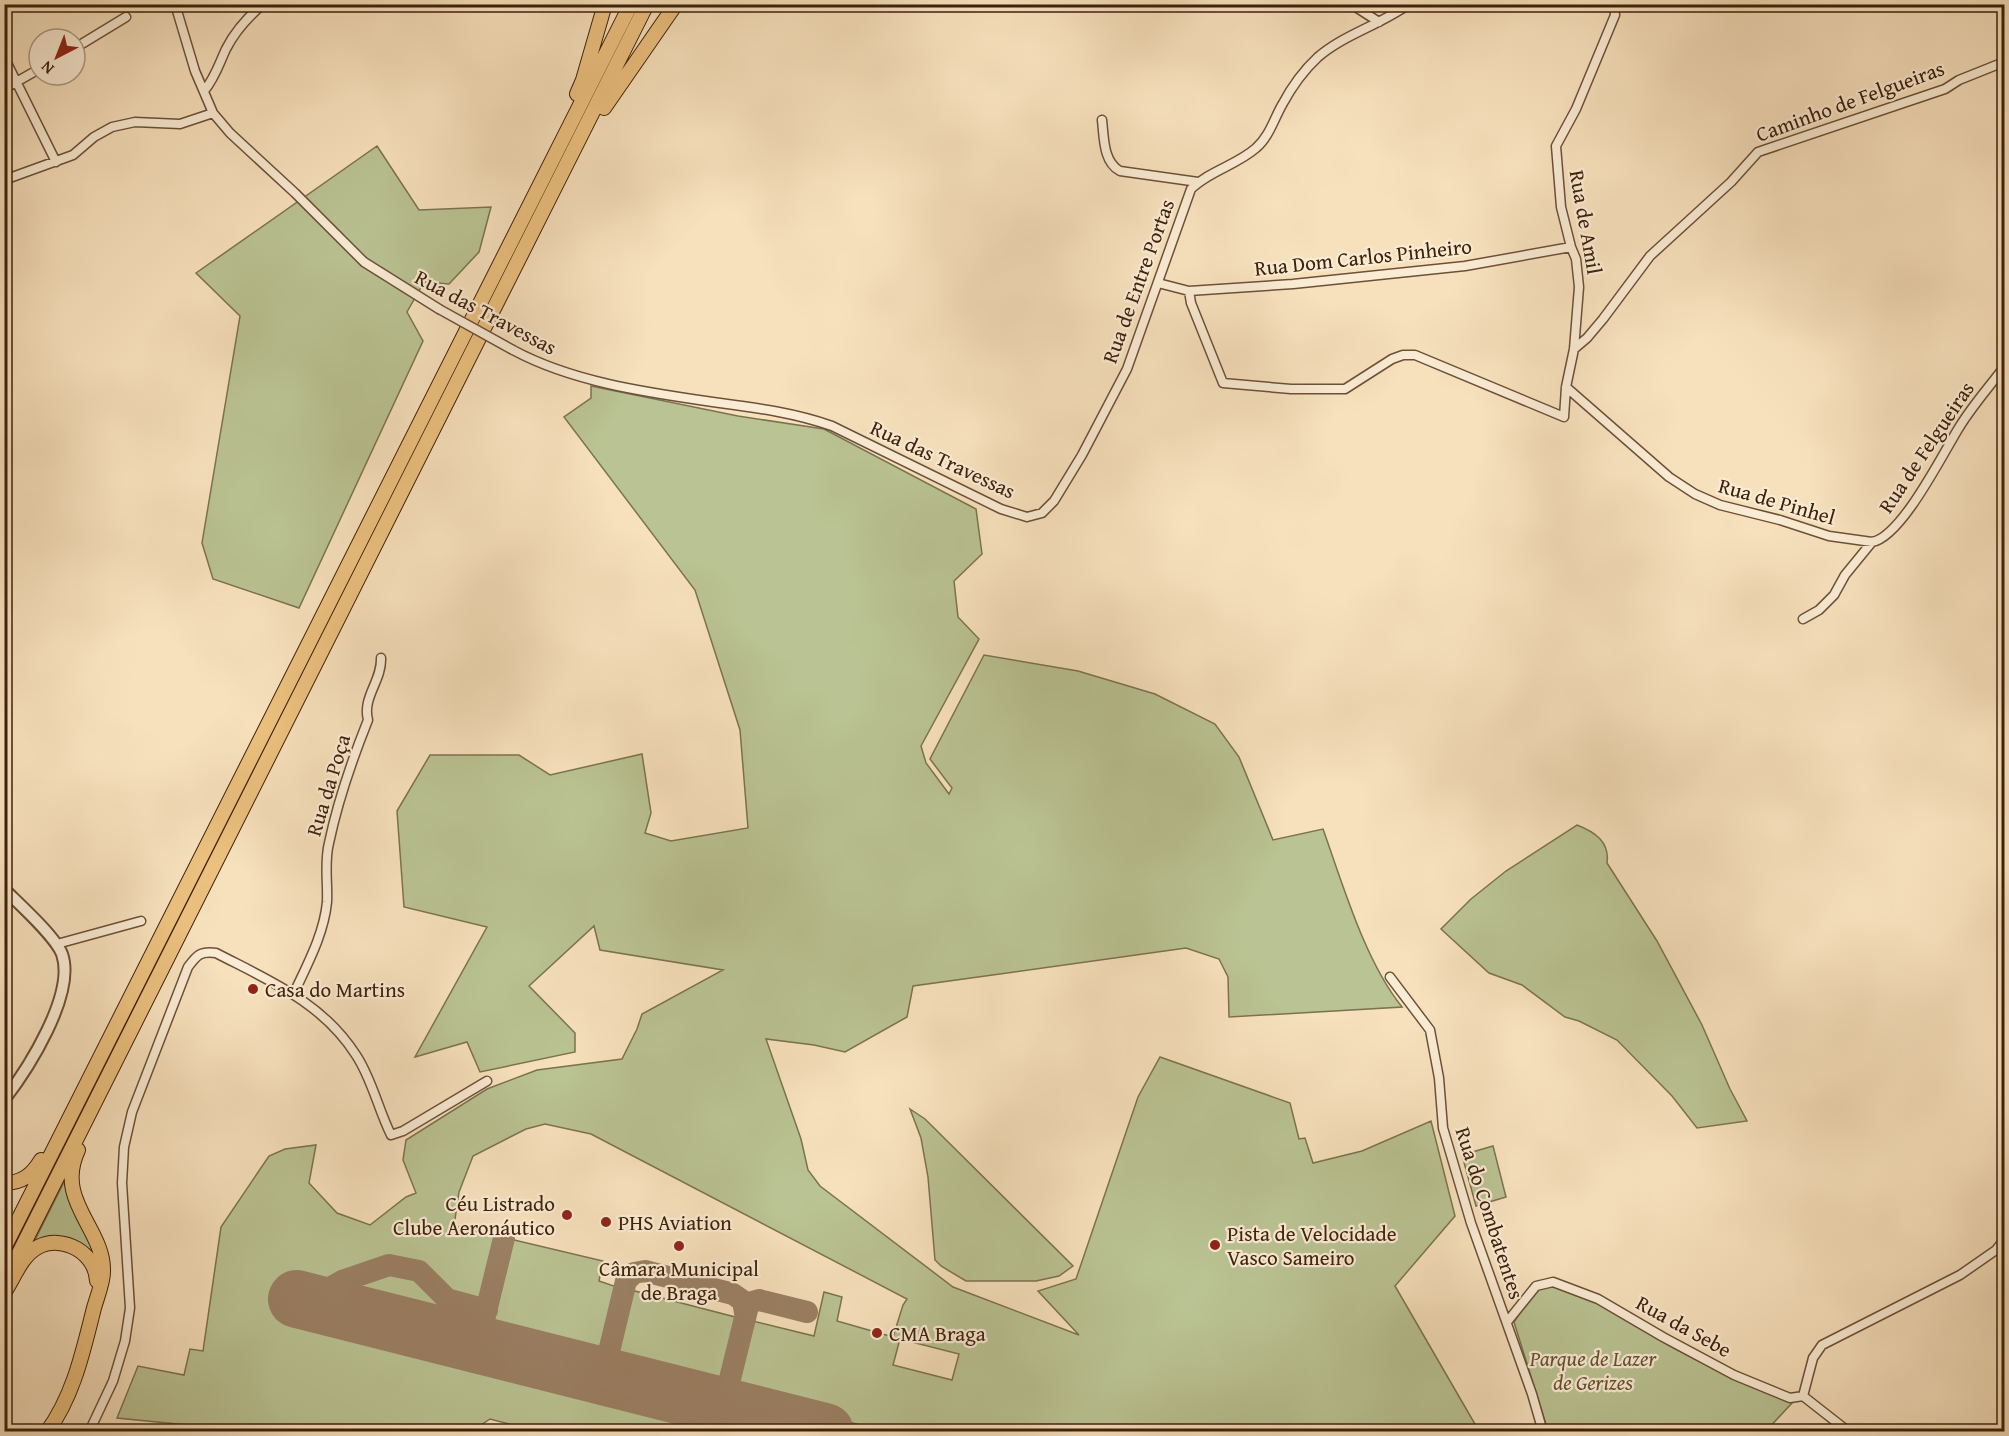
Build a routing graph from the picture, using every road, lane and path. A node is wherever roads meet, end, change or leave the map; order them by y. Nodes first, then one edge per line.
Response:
1 (175, 4) edge
2 (263, 4) edge
3 (605, 4) edge
4 (631, 4) edge
5 (647, 4) edge
6 (676, 4) edge
7 (1351, 4) edge
8 (1409, 4) edge
9 (1614, 4) edge
10 (126, 18) dead end
11 (1379, 22) junction
12 (87, 41) edge
13 (4, 57) edge
14 (2004, 62) edge
15 (27, 76) edge
16 (17, 82) junction
17 (4, 89) edge
18 (204, 91) junction
19 (213, 113) junction
20 (1102, 120) dead end
21 (56, 162) junction
22 (4, 180) edge
23 (1198, 182) junction
24 (531, 234) junction
25 (1571, 247) junction
26 (508, 248) junction
27 (1158, 283) junction
28 (1189, 291) junction
29 (1574, 349) junction
30 (2004, 367) edge
31 (1566, 387) junction
32 (1042, 513) joint
33 (1872, 542) junction
34 (1803, 619) dead end
35 (381, 658) dead end
36 (4, 889) edge
37 (141, 921) dead end
38 (57, 944) junction
39 (1390, 977) dead end
40 (294, 993) junction
41 (487, 1082) dead end
42 (4, 1100) edge
43 (94, 1106) junction
44 (70, 1116) junction
45 (4, 1183) edge
46 (2004, 1240) edge
47 (4, 1248) edge
48 (4, 1283) edge
49 (98, 1292) junction
50 (4, 1293) edge
51 (1507, 1322) junction
52 (1803, 1396) junction
53 (47, 1431) edge
54 (89, 1431) edge
55 (1543, 1431) edge
56 (1849, 1431) edge

1 - 18 street, Rua das Travessas
2 - 18 street
3 - 26 highway
4 - 26 highway
5 - 24 highway
6 - 24 highway
7 - 11 street
8 - 11 street, Rua de Entre Portas
9 - 25 street, Rua de Amil
10 - 12 street
11 - 23 street, Rua de Entre Portas
13 - 16 street
14 - 29 street, Caminho de Felgueiras
15 - 16 street
16 - 17 street
16 - 21 street
18 - 19 street, Rua das Travessas
19 - 21 street
19 - 32 street, Rua das Travessas, bridge
20 - 23 street
21 - 22 street
23 - 27 street, Rua de Entre Portas
24 - 43 highway
25 - 28 street, Rua Dom Carlos Pinheiro
25 - 29 street, Rua de Amil
26 - 44 highway
27 - 28 street, Rua Dom Carlos Pinheiro
27 - 32 street, Rua de Entre Portas
28 - 31 street, Rua de Amil
29 - 31 street, Rua de Amil
30 - 33 street, Rua de Felgueiras
31 - 33 street, Rua de Pinhel
33 - 34 street, Rua de Felgueiras
35 - 40 street, Rua da Poça
36 - 38 street
37 - 38 street
38 - 42 street
39 - 51 street, Rua do Combatentes
40 - 41 street
40 - 54 street
43 - 48 highway
43 - 49 highway
44 - 45 highway
44 - 47 highway
46 - 52 street
49 - 50 highway
49 - 53 highway
51 - 52 street, Rua da Sebe
51 - 55 street, Rua do Combatentes
52 - 56 street, Rua da Sebe

